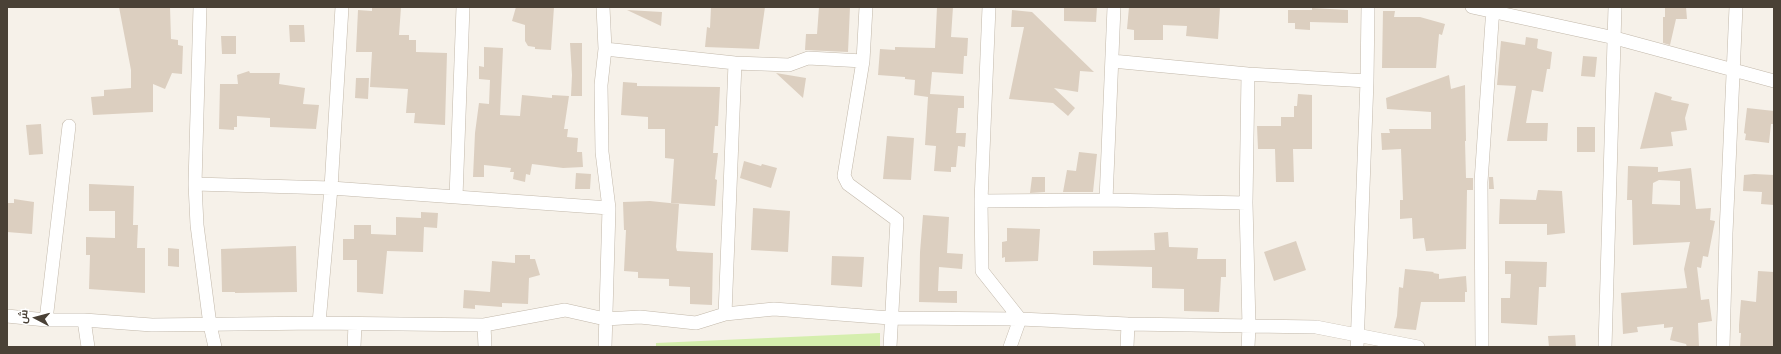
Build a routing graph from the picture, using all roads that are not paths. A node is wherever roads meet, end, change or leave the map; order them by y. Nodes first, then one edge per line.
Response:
1 (200, 7) edge
2 (342, 7) edge
3 (463, 7) edge
4 (603, 7) edge
5 (866, 7) edge
6 (989, 7) edge
7 (1114, 7) edge
8 (1368, 7) edge
9 (1472, 7) edge
10 (1615, 7) edge
11 (1736, 7) edge
12 (1493, 10) edge
13 (1615, 38) junction
14 (605, 49) junction
15 (863, 61) junction
16 (1112, 61) junction
17 (734, 63) junction
18 (1733, 70) junction
19 (1248, 74) junction
20 (1367, 81) junction
21 (1774, 81) edge
22 (69, 126) dead end
23 (195, 184) junction
24 (331, 188) junction
25 (456, 197) junction
26 (1106, 200) junction
27 (981, 201) junction
28 (1246, 203) junction
29 (609, 208) junction
30 (724, 314) junction
31 (7, 316) edge
32 (890, 318) junction
33 (605, 319) junction
34 (1020, 319) junction
35 (46, 320) junction
36 (84, 320) junction
37 (320, 323) junction
38 (355, 324) junction
39 (1128, 324) junction
40 (210, 325) junction
41 (484, 325) junction
42 (1249, 327) junction
43 (1357, 341) edge
44 (88, 347) edge
45 (215, 347) edge
46 (354, 347) edge
47 (485, 347) edge
48 (605, 347) edge
49 (890, 347) edge
50 (1010, 347) edge
51 (1127, 347) edge
52 (1248, 347) edge
53 (1418, 347) edge
54 (1482, 347) edge
55 (1604, 347) edge
56 (1723, 347) edge

1 - 23 street
2 - 24 street
3 - 25 street
4 - 14 street
5 - 15 street
6 - 27 street
7 - 16 street
8 - 20 street
9 - 12 street
10 - 13 street
11 - 18 street
12 - 13 street
12 - 54 street
13 - 18 street
13 - 55 street
14 - 17 street
14 - 29 street
15 - 17 street
15 - 32 street
16 - 19 street
16 - 26 street
17 - 30 street
18 - 21 street
18 - 56 street
19 - 20 street
19 - 28 street
20 - 43 street
22 - 35 street
23 - 24 street
23 - 40 street
24 - 25 street
24 - 37 street
25 - 29 street
26 - 27 street
26 - 28 street
27 - 34 street
28 - 42 street
29 - 33 street
30 - 32 street
30 - 33 street
31 - 35 street
32 - 34 street
32 - 49 street
33 - 41 street
33 - 48 street
34 - 39 street
34 - 50 street
35 - 36 street
36 - 40 street
36 - 44 street
37 - 38 street
37 - 40 street
38 - 41 street
38 - 46 street
39 - 42 street
39 - 51 street
40 - 45 street
41 - 47 street
42 - 43 street
42 - 52 street
43 - 53 street

